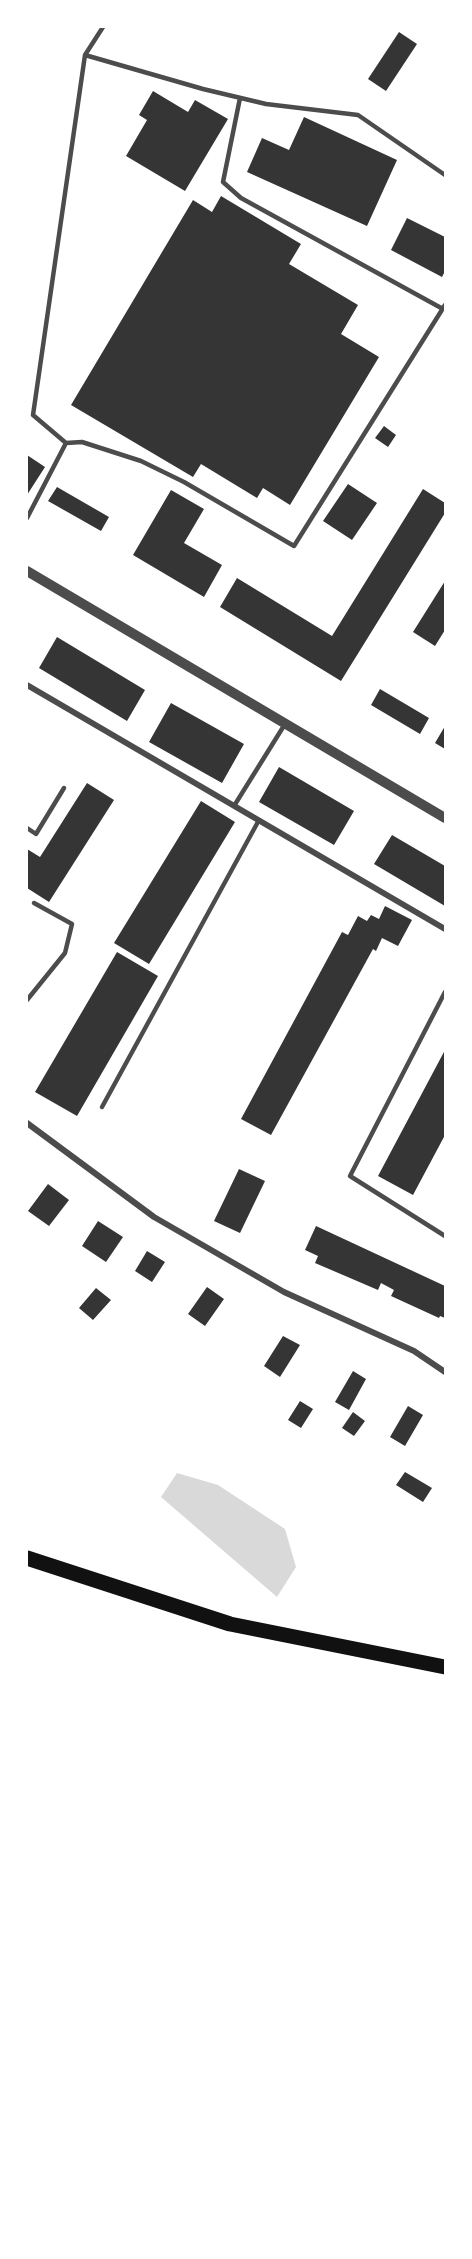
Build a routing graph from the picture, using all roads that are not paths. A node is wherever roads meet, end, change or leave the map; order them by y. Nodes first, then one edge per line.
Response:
1 (104, 27) edge
2 (85, 55) junction
3 (240, 98) junction
4 (445, 175) edge
5 (444, 307) edge
6 (66, 443) junction
7 (27, 518) edge
8 (27, 571) edge
9 (27, 685) edge
10 (285, 723) junction
11 (64, 788) dead end
12 (234, 806) junction
13 (445, 818) edge
14 (259, 820) junction
15 (27, 828) edge
16 (34, 903) dead end
17 (445, 929) edge
18 (445, 992) edge
19 (27, 1000) edge
20 (102, 1107) dead end
21 (27, 1123) edge
22 (445, 1236) edge
23 (445, 1372) edge
24 (27, 1558) edge
25 (445, 1667) edge

1 - 2 lane
2 - 3 lane
2 - 6 lane
3 - 4 lane
3 - 5 lane
5 - 6 lane
6 - 7 lane
8 - 10 street
9 - 12 street
10 - 12 lane
10 - 13 street
11 - 15 lane
12 - 14 street
14 - 17 street
14 - 20 lane
16 - 19 lane
18 - 22 lane
21 - 23 street
24 - 25 main road

